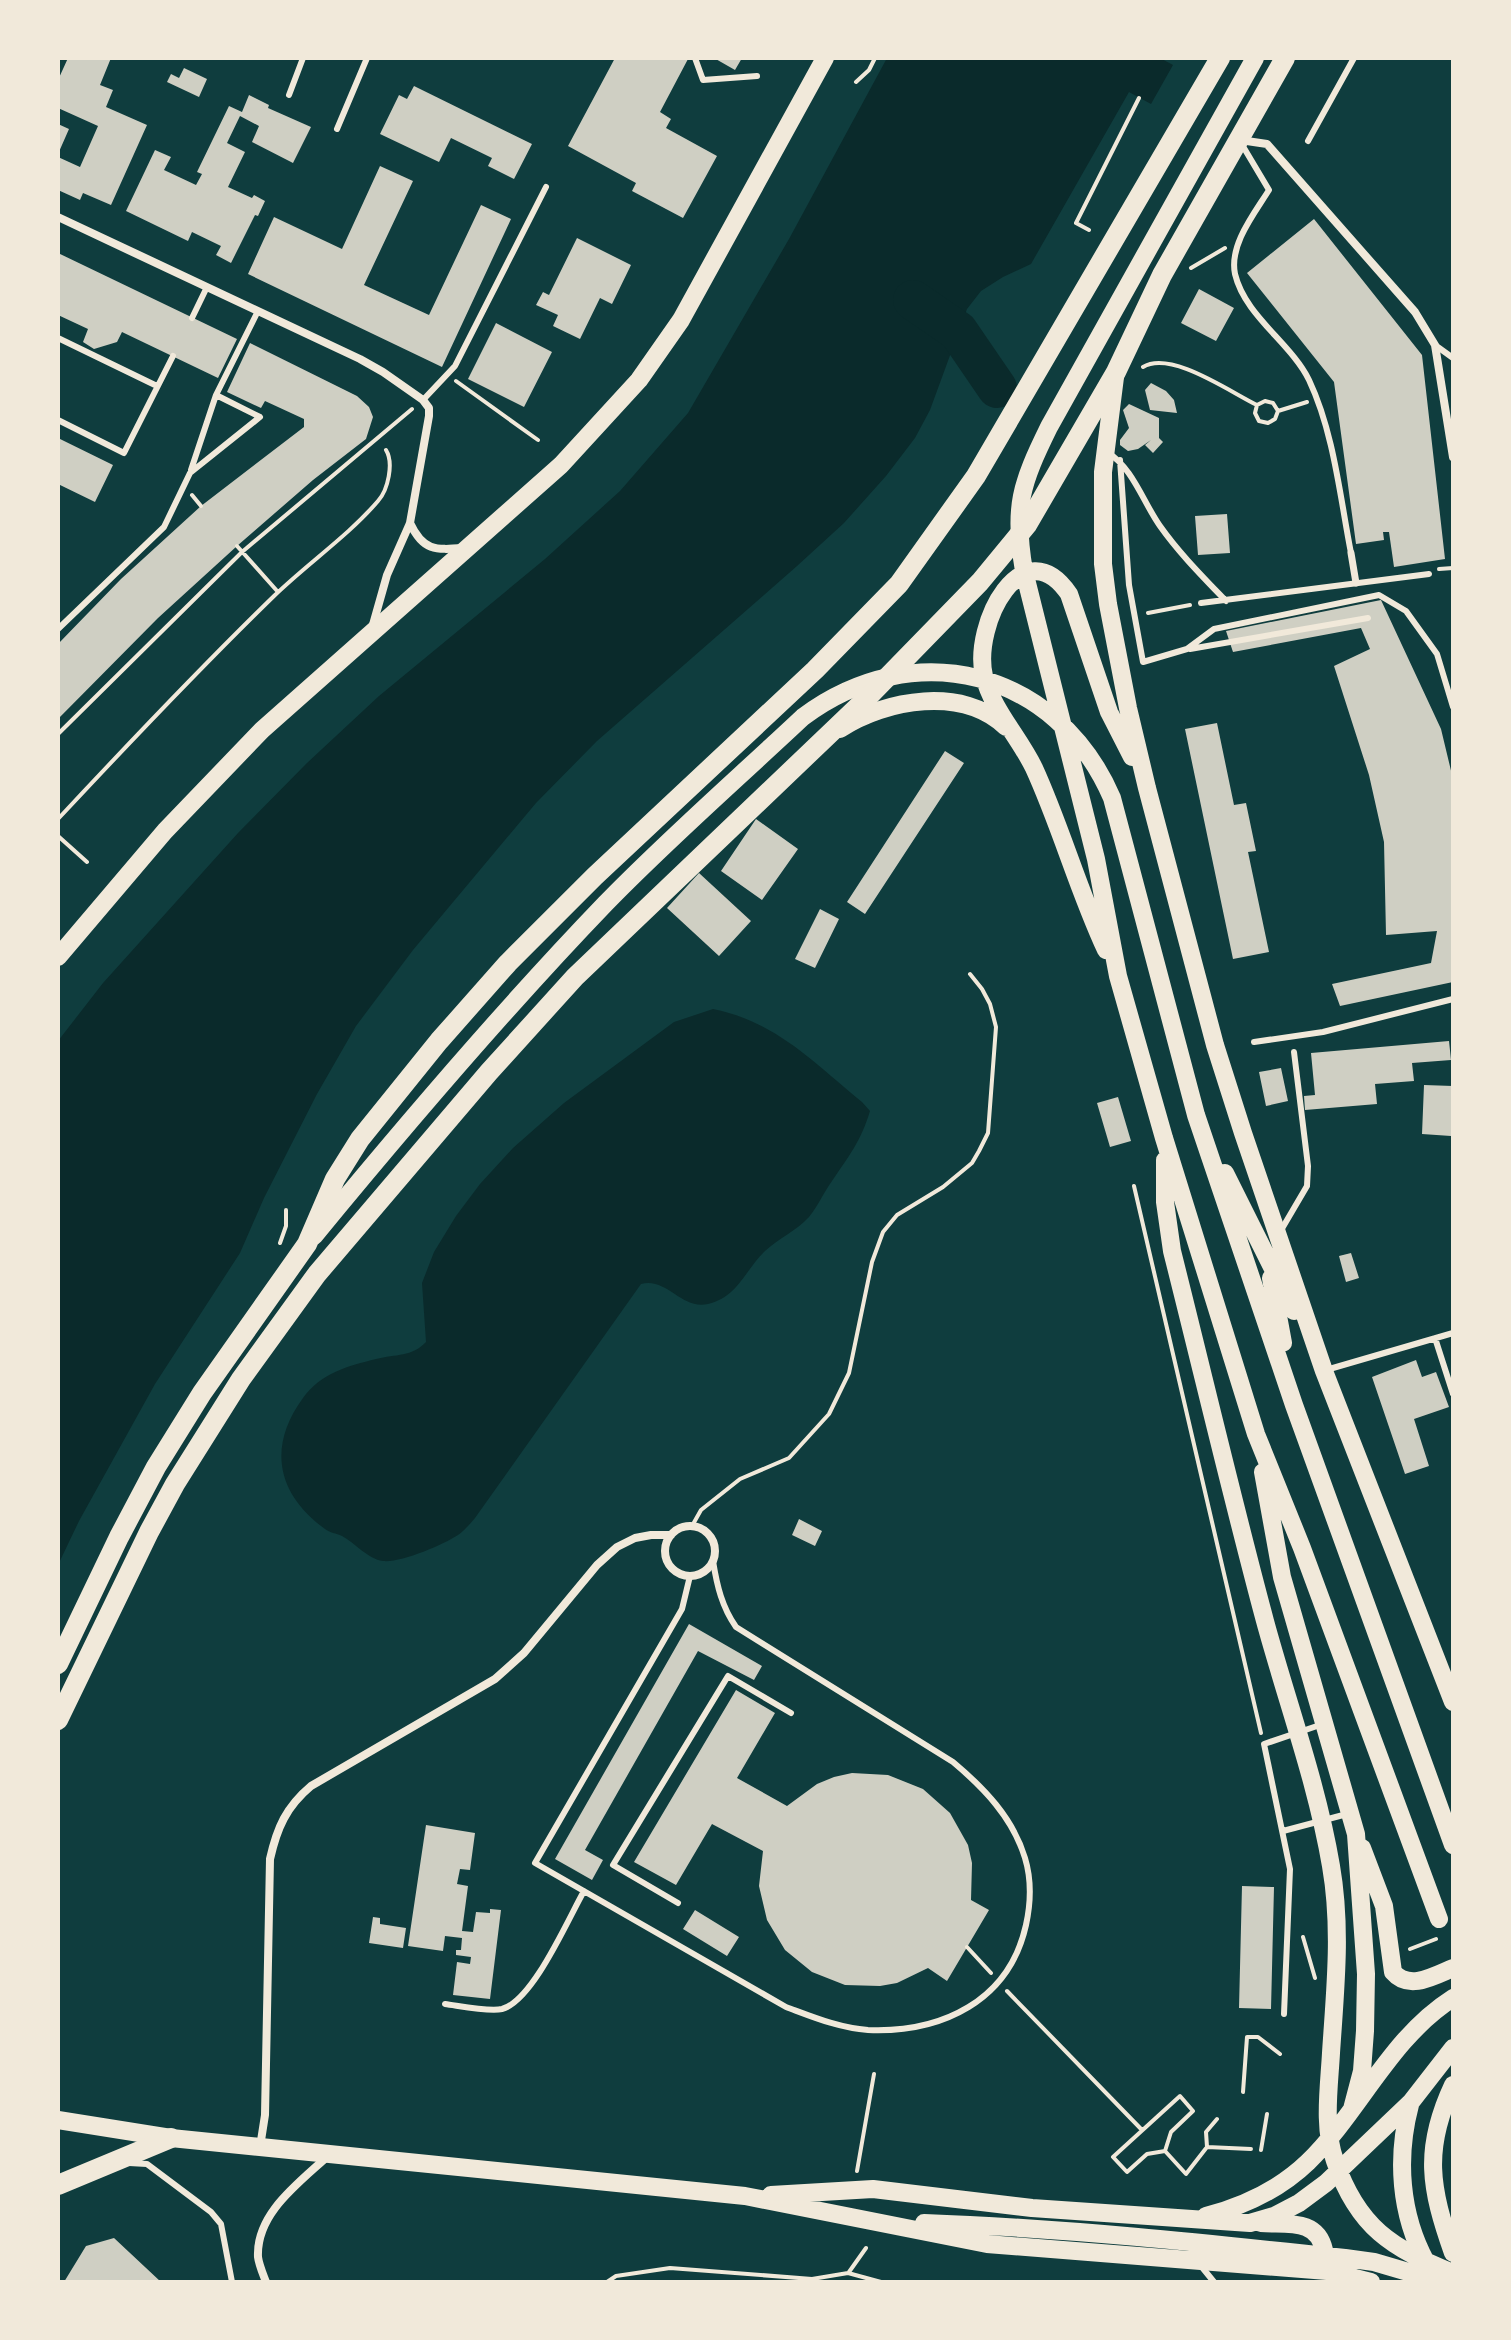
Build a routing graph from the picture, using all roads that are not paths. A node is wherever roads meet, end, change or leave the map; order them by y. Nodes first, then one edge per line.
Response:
1 (303, 58) edge
2 (367, 58) edge
3 (695, 58) edge
4 (825, 58) edge
5 (1220, 58) edge
6 (1255, 58) edge
7 (1285, 58) edge
8 (1354, 58) edge
9 (757, 76) dead end
10 (289, 95) dead end
11 (337, 129) dead end
12 (1240, 140) junction
13 (1308, 141) dead end
14 (546, 187) dead end
15 (58, 217) edge
16 (207, 287) junction
17 (258, 311) junction
18 (192, 318) dead end
19 (58, 338) edge
20 (1435, 345) junction
21 (173, 356) dead end
22 (1453, 358) edge
23 (1116, 372) junction
24 (157, 386) junction
25 (216, 395) junction
26 (423, 400) junction
27 (58, 420) edge
28 (1112, 455) junction
29 (1453, 457) edge
30 (190, 473) junction
31 (410, 523) junction
32 (471, 547) junction
33 (1351, 553) joint
34 (1429, 574) dead end
35 (1356, 583) junction
36 (1226, 601) junction
37 (1201, 603) road end
38 (1368, 618) dead end
39 (58, 629) edge
40 (370, 635) junction
41 (1187, 649) junction
42 (1453, 707) edge
43 (1017, 738) junction
44 (825, 739) junction
45 (1147, 788) junction
46 (58, 957) edge
47 (1118, 976) junction
48 (1453, 999) edge
49 (1254, 1042) dead end
50 (1294, 1052) dead end
51 (1196, 1115) junction
52 (1243, 1133) junction
53 (1164, 1138) junction
54 (1278, 1235) junction
55 (307, 1244) junction
56 (1267, 1256) junction
57 (1453, 1333) edge
58 (1435, 1338) junction
59 (1324, 1371) junction
60 (1453, 1394) edge
61 (1294, 1405) junction
62 (1256, 1434) junction
63 (671, 1535) junction
64 (713, 1561) junction
65 (690, 1576) junction
66 (58, 1664) edge
67 (1453, 1702) edge
68 (791, 1713) dead end
69 (58, 1720) edge
70 (1323, 1724) junction
71 (1351, 1813) junction
72 (1283, 1831) junction
73 (1356, 1834) junction
74 (1453, 1845) edge
75 (584, 1891) junction
76 (678, 1903) dead end
77 (1439, 1919) dead end
78 (1453, 1968) edge
79 (1453, 1998) edge
80 (445, 2004) dead end
81 (1284, 2014) dead end
82 (1448, 2054) edge
83 (1453, 2085) edge
84 (1411, 2102) junction
85 (1352, 2109) junction
86 (58, 2120) edge
87 (171, 2138) junction
88 (260, 2147) junction
89 (329, 2155) junction
90 (114, 2162) junction
91 (58, 2185) edge
92 (745, 2196) junction
93 (1190, 2220) junction
94 (869, 2221) junction
95 (1250, 2223) junction
96 (1453, 2253) edge
97 (1198, 2261) junction
98 (1281, 2267) junction
99 (1453, 2273) edge
100 (232, 2282) edge
101 (266, 2282) edge
102 (1214, 2282) edge
103 (1371, 2282) edge
104 (1439, 2282) edge

1 - 10 lane
2 - 11 lane
3 - 9 lane
4 - 32 main road
5 - 55 highway
6 - 47 main road
7 - 12 highway
8 - 13 lane
12 - 20 street
12 - 23 highway
12 - 33 lane
14 - 26 lane
15 - 16 street
16 - 17 street
16 - 18 lane
17 - 25 lane
17 - 26 street
19 - 24 lane
20 - 22 lane
20 - 29 street
21 - 24 lane
23 - 28 main road
23 - 44 highway
24 - 27 lane
25 - 30 lane
25 - 30 lane
26 - 31 street
28 - 36 lane
28 - 41 lane
28 - 45 main road
30 - 39 lane
31 - 32 street
31 - 40 street
32 - 40 main road
33 - 35 street
34 - 35 lane
35 - 36 lane
36 - 37 lane
38 - 41 lane
40 - 46 main road
41 - 42 lane
43 - 44 main road
43 - 45 main road
43 - 47 main road
44 - 69 highway
45 - 52 main road
47 - 53 main road
48 - 49 lane
50 - 54 lane
51 - 55 main road
51 - 56 main road
51 - 61 main road
52 - 54 main road
52 - 56 main road
53 - 62 main road
53 - 99 main road
54 - 59 main road
55 - 66 highway
56 - 59 main road
56 - 61 main road
57 - 58 lane
58 - 59 lane
58 - 60 lane
59 - 67 main road
61 - 74 main road
62 - 70 main road
62 - 77 main road
63 - 64 street
63 - 65 street
63 - 88 street
64 - 65 street
64 - 75 lane
65 - 75 lane
68 - 76 lane
70 - 71 main road
70 - 72 lane
71 - 72 lane
71 - 73 main road
72 - 81 lane
73 - 78 main road
73 - 85 main road
75 - 80 lane
79 - 85 main road
82 - 84 main road
83 - 96 main road
84 - 95 main road
84 - 104 main road
85 - 93 main road
86 - 87 main road
87 - 88 main road
87 - 90 highway
88 - 89 main road
89 - 92 main road
89 - 101 street
90 - 91 highway
90 - 100 lane
92 - 93 main road
92 - 94 main road
93 - 95 main road
94 - 97 main road
94 - 104 main road
95 - 98 main road
97 - 98 main road
97 - 102 lane
98 - 103 main road

